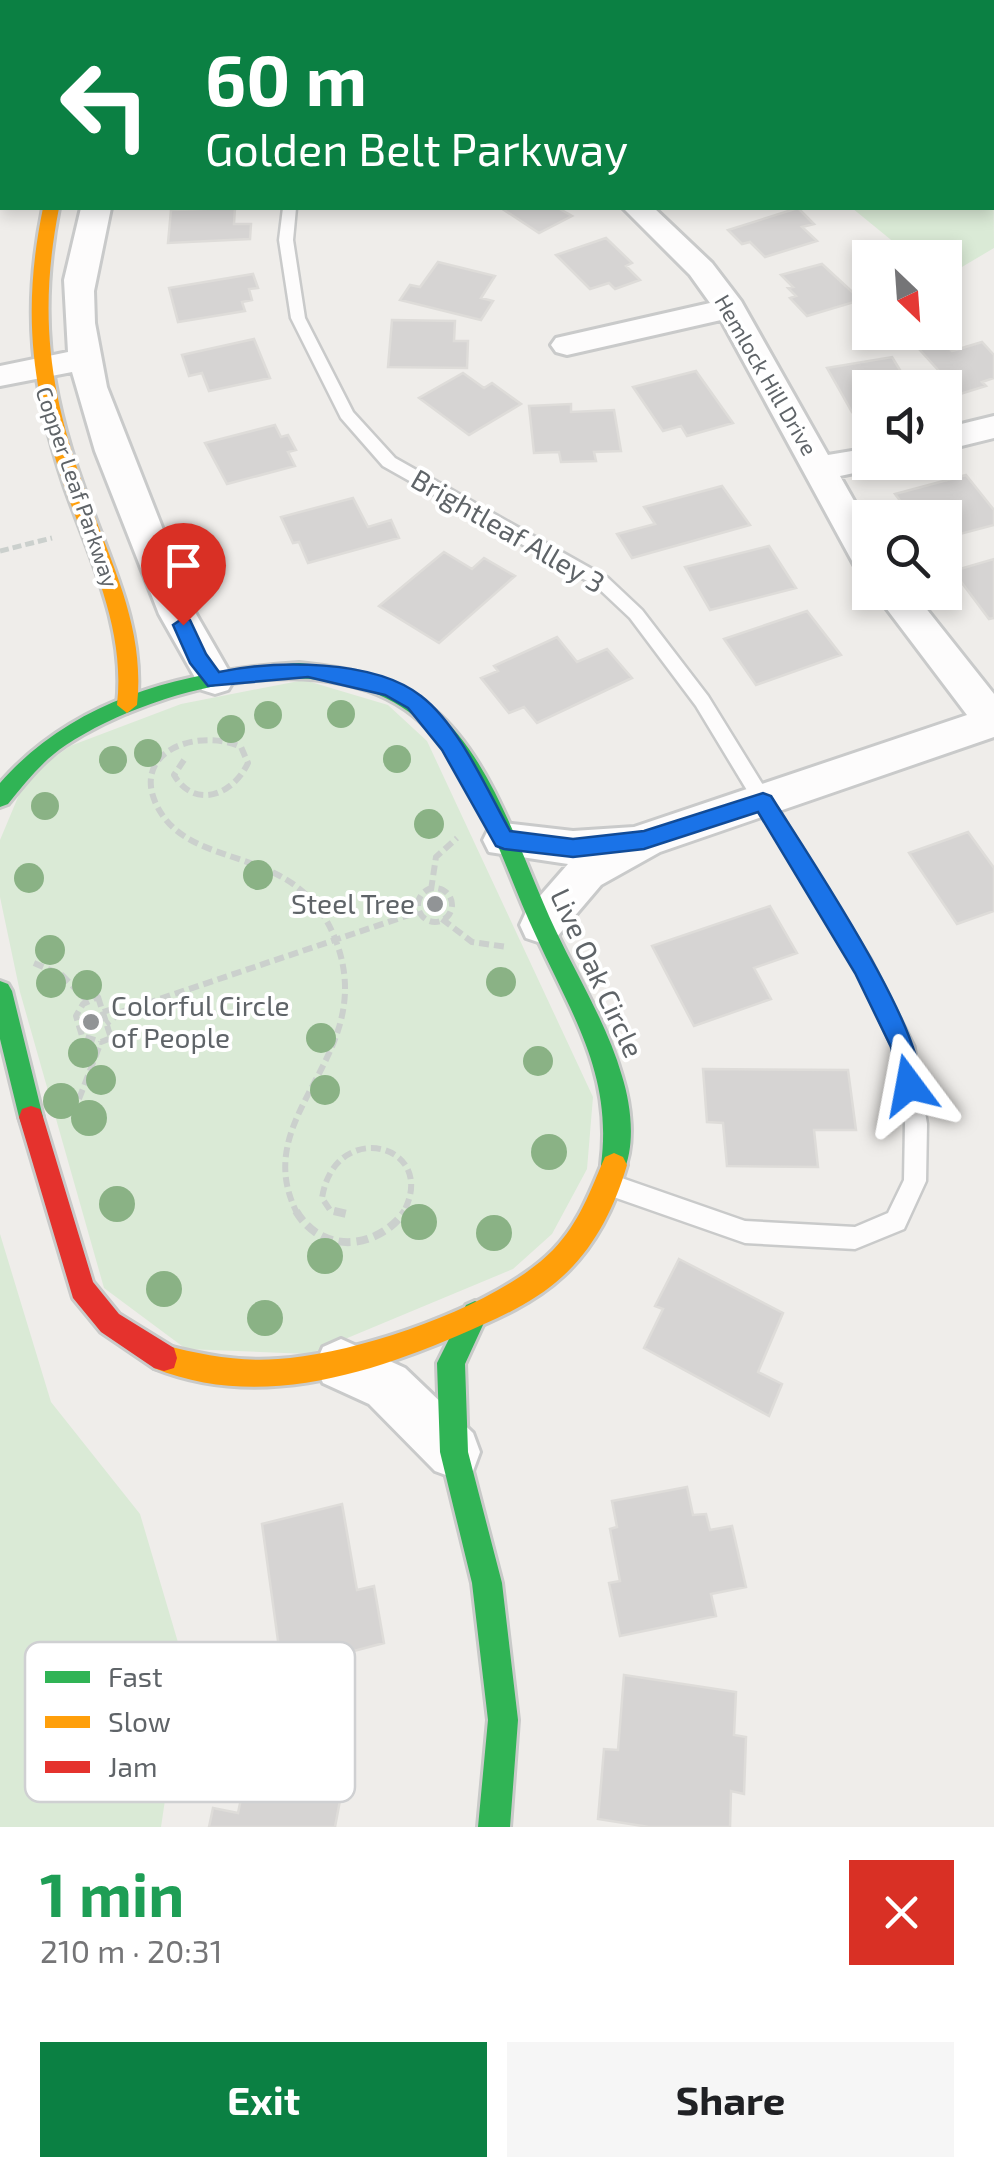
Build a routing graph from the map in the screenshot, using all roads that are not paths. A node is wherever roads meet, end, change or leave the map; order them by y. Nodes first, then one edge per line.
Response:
1 (50, 210) edge
2 (96, 210) edge
3 (289, 210) edge
4 (640, 210) edge
5 (730, 308) junction
6 (567, 344) dead end
7 (85, 359) junction
8 (39, 368) junction
9 (0, 376) edge
10 (994, 426) edge
11 (962, 435) edge
12 (852, 462) edge
13 (820, 468) junction
14 (852, 533) edge
15 (906, 610) edge
16 (215, 680) junction
17 (127, 705) junction
18 (994, 722) edge
19 (0, 798) edge
20 (763, 802) junction
21 (485, 837) junction
22 (644, 840) junction
23 (529, 936) junction
24 (0, 995) edge
25 (13, 1107) edge
26 (610, 1185) junction
27 (475, 1314) junction
28 (340, 1365) junction
29 (454, 1452) junction
30 (494, 1827) edge

1 - 8 street, Copper Leaf Parkway
2 - 7 street, Copper Leaf Parkway
3 - 20 lane, Brightleaf Alley 3
4 - 5 street, Hemlock Hill Drive
5 - 6 street
5 - 13 street, Hemlock Hill Drive
7 - 8 street
7 - 16 street, Copper Leaf Parkway
8 - 9 street
8 - 17 street, Copper Leaf Parkway
10 - 11 street
12 - 13 street
13 - 14 street, Hemlock Hill Drive
15 - 18 street
16 - 17 street, Live Oak Circle
16 - 21 street, Live Oak Circle
17 - 19 street, Live Oak Circle
18 - 20 street
20 - 22 street
20 - 26 lane, Brightleaf Alley 3
21 - 22 street
21 - 23 street, Live Oak Circle
22 - 23 street
23 - 26 street, Live Oak Circle
24 - 25 street, Live Oak Circle
25 - 28 street, Live Oak Circle
26 - 27 street, Live Oak Circle
27 - 28 street, Live Oak Circle
27 - 29 street
28 - 29 street
29 - 30 street

